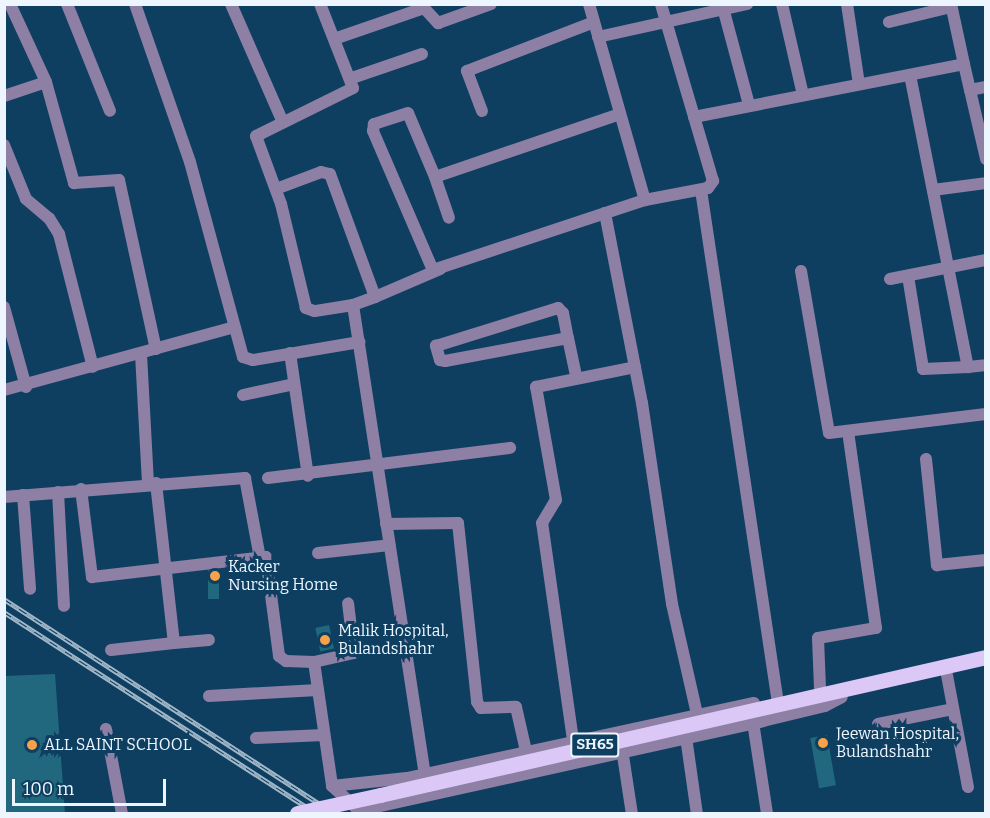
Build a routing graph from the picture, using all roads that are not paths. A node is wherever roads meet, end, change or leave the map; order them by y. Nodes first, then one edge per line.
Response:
1 (10, 4) edge
2 (67, 4) edge
3 (135, 4) edge
4 (231, 4) edge
5 (320, 4) edge
6 (491, 4) edge
7 (589, 4) edge
8 (661, 4) edge
9 (747, 4) edge
10 (782, 4) edge
11 (847, 4) edge
12 (951, 6) edge
13 (723, 7) edge
14 (594, 22) junction
15 (889, 22) dead end
16 (666, 23) junction
17 (598, 37) junction
18 (337, 39) junction
19 (422, 54) dead end
20 (964, 64) junction
21 (910, 75) junction
22 (352, 78) junction
23 (46, 82) junction
24 (859, 84) junction
25 (986, 87) edge
26 (970, 90) junction
27 (803, 94) junction
28 (4, 96) edge
29 (749, 105) junction
30 (110, 111) dead end
31 (482, 111) dead end
32 (620, 114) junction
33 (694, 117) junction
34 (282, 120) junction
35 (4, 145) edge
36 (986, 159) edge
37 (435, 177) junction
38 (986, 183) edge
39 (276, 189) junction
40 (701, 190) junction
41 (933, 190) junction
42 (645, 200) junction
43 (604, 213) junction
44 (449, 218) dead end
45 (986, 261) edge
46 (948, 267) junction
47 (441, 269) junction
48 (801, 271) dead end
49 (908, 276) junction
50 (890, 279) dead end
51 (375, 297) junction
52 (353, 305) junction
53 (4, 308) edge
54 (235, 327) junction
55 (568, 338) junction
56 (359, 342) junction
57 (156, 349) junction
58 (290, 353) junction
59 (141, 354) junction
60 (986, 365) edge
61 (635, 366) junction
62 (93, 367) junction
63 (968, 367) junction
64 (576, 377) junction
65 (294, 384) junction
66 (26, 387) junction
67 (4, 390) edge
68 (243, 395) dead end
69 (986, 414) edge
70 (848, 432) junction
71 (510, 448) dead end
72 (926, 459) dead end
73 (376, 466) junction
74 (308, 476) junction
75 (268, 478) dead end
76 (152, 483) junction
77 (81, 489) junction
78 (58, 492) junction
79 (23, 495) junction
80 (4, 497) edge
81 (386, 524) junction
82 (390, 545) junction
83 (318, 553) dead end
84 (260, 558) junction
85 (986, 561) edge
86 (164, 567) junction
87 (30, 589) dead end
88 (348, 603) dead end
89 (64, 606) dead end
90 (209, 640) dead end
91 (174, 644) junction
92 (111, 650) dead end
93 (986, 657) edge
94 (314, 662) junction
95 (986, 667) edge
96 (947, 675) junction
97 (318, 690) junction
98 (821, 692) junction
99 (841, 692) junction
100 (209, 696) dead end
101 (777, 697) junction
102 (953, 709) junction
103 (698, 714) junction
104 (753, 722) junction
105 (878, 724) dead end
106 (106, 729) dead end
107 (324, 735) junction
108 (686, 737) junction
109 (256, 738) dead end
110 (573, 740) junction
111 (622, 749) junction
112 (526, 751) junction
113 (425, 774) junction
114 (332, 786) junction
115 (968, 787) dead end
116 (122, 813) edge
117 (293, 813) edge
118 (632, 813) edge
119 (697, 813) edge
120 (767, 813) edge

1 - 23 street
2 - 30 street
3 - 54 street
4 - 34 street
5 - 18 street
6 - 18 street
7 - 14 street
8 - 16 street
9 - 13 street
10 - 27 street
11 - 24 street
12 - 15 street
12 - 20 street
13 - 16 street
13 - 29 street
14 - 17 street
14 - 31 street
16 - 17 street
16 - 33 street
17 - 32 street
18 - 22 street
19 - 22 street
20 - 21 street
20 - 26 street
21 - 24 street
21 - 41 street
22 - 34 street
23 - 28 street
23 - 57 street
24 - 27 street
25 - 26 street
26 - 36 street
27 - 29 street
29 - 33 street
32 - 37 street
32 - 42 street
33 - 40 street
34 - 39 street
35 - 62 street
37 - 44 street
37 - 47 street
38 - 41 street
39 - 51 street
39 - 52 street
40 - 42 street
40 - 101 street
41 - 46 street
42 - 43 street
43 - 47 street
43 - 61 street
45 - 46 street
46 - 49 street
46 - 63 street
47 - 51 street
48 - 70 street
49 - 50 street
49 - 63 street
51 - 52 street
52 - 56 street
53 - 66 street
54 - 57 street
54 - 58 street
55 - 55 street
55 - 64 street
56 - 58 street
56 - 73 street
57 - 59 street
58 - 65 street
59 - 62 street
59 - 76 street
60 - 63 street
61 - 64 street
61 - 103 street
62 - 66 street
64 - 110 street
65 - 68 street
65 - 74 street
66 - 67 street
69 - 70 street
70 - 98 street
71 - 73 street
72 - 85 street
73 - 74 street
73 - 81 street
74 - 75 street
76 - 77 street
76 - 84 street
76 - 86 street
77 - 78 street
77 - 86 street
78 - 79 street
78 - 89 street
79 - 80 street
79 - 87 street
81 - 82 street
81 - 112 street
82 - 83 street
82 - 113 street
84 - 86 street
84 - 94 street
86 - 91 street
88 - 94 street
90 - 91 street
91 - 92 street
93 - 99 main road, SH65
94 - 97 street
95 - 96 main road, SH65
96 - 99 main road, SH65
96 - 102 street
97 - 100 street
97 - 107 street
98 - 99 main road, SH65
98 - 101 street
98 - 117 main road, SH65, bridge
99 - 104 street
101 - 103 street
102 - 105 street
102 - 115 street
103 - 110 street
104 - 108 street
104 - 120 street
106 - 116 street
107 - 109 street
107 - 114 street
108 - 111 street
108 - 119 street
110 - 112 street
111 - 114 street
111 - 118 street
112 - 113 street
113 - 114 street

